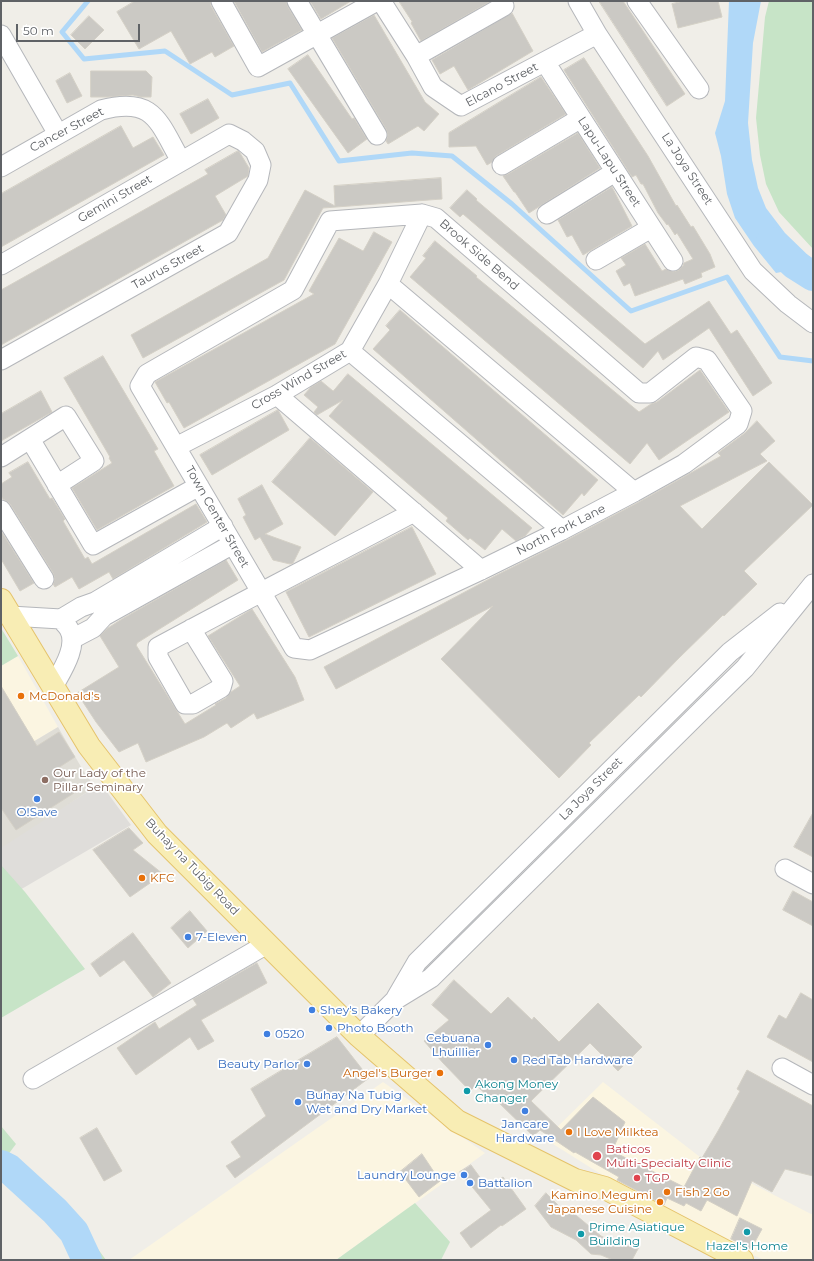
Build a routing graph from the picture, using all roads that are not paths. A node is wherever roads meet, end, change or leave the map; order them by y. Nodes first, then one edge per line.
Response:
1 (220, 1) edge
2 (297, 1) edge
3 (377, 1) edge
4 (381, 1) edge
5 (578, 1) edge
6 (639, 1) edge
7 (504, 6) dead end
8 (317, 34) junction
9 (597, 34) junction
10 (1, 35) edge
11 (416, 56) junction
12 (545, 62) junction
13 (699, 89) dead end
14 (581, 118) junction
15 (58, 134) junction
16 (229, 134) joint
17 (377, 134) dead end
18 (181, 161) junction
19 (502, 165) dead end
20 (1, 167) edge
21 (616, 172) junction
22 (422, 214) junction
23 (547, 214) dead end
24 (651, 228) junction
25 (596, 260) dead end
26 (674, 261) dead end
27 (1, 265) edge
28 (388, 284) junction
29 (813, 323) edge
30 (350, 351) junction
31 (696, 357) joint
32 (1, 360) edge
33 (140, 386) joint
34 (277, 394) junction
35 (30, 439) junction
36 (176, 447) junction
37 (1, 457) edge
38 (57, 484) junction
39 (199, 486) junction
40 (634, 492) junction
41 (1, 510) edge
42 (414, 512) junction
43 (223, 526) junction
44 (562, 530) junction
45 (232, 544) junction
46 (481, 570) junction
47 (44, 579) dead end
48 (809, 589) edge
49 (261, 592) junction
50 (6, 608) edge
51 (61, 619) junction
52 (191, 629) dead end
53 (72, 639) junction
54 (294, 648) joint
55 (53, 687) junction
56 (785, 869) dead end
57 (813, 884) edge
58 (267, 944) junction
59 (359, 1036) junction
60 (782, 1068) dead end
61 (33, 1079) dead end
62 (813, 1086) edge
63 (575, 1180) junction
64 (714, 1260) edge
65 (742, 1260) edge

1 - 8 street
2 - 8 street
3 - 8 street
4 - 11 street, Elcano Street
5 - 9 street, La Joya Street
6 - 13 street
7 - 11 street
8 - 17 street
9 - 12 street, Elcano Street
9 - 29 street, La Joya Street
10 - 15 street
11 - 12 street, Elcano Street
12 - 14 street, Lapu-Lapu Street
14 - 19 street
14 - 21 street, Lapu-Lapu Street
15 - 18 street, Cancer Street
15 - 20 street, Cancer Street
16 - 18 street, Gemini Street
16 - 32 street, Taurus Street
18 - 27 street, Gemini Street
21 - 23 street
21 - 24 street, Lapu-Lapu Street
22 - 28 street, Cross Wind Street
22 - 31 street, Brook Side Bend
22 - 33 street, Brook Side Bend
24 - 25 street
24 - 26 street, Lapu-Lapu Street
28 - 30 street, Cross Wind Street
28 - 40 street
30 - 34 street, Cross Wind Street
30 - 44 street
31 - 40 street, North Fork Lane
33 - 36 street, Town Center Street
34 - 36 street, Cross Wind Street
34 - 42 street
35 - 37 street
35 - 38 street
35 - 38 street
36 - 39 street, Town Center Street
38 - 39 street
39 - 43 street, Town Center Street
40 - 44 street, North Fork Lane
41 - 47 street
42 - 46 street
42 - 49 street
43 - 45 street, Town Center Street
43 - 51 street
44 - 46 street, North Fork Lane
45 - 49 street, Town Center Street
45 - 53 street
46 - 54 street, North Fork Lane
48 - 59 street, La Joya Street
49 - 52 street
49 - 54 street, Town Center Street
50 - 51 street
50 - 55 main road, Buhay na Tubig Road
51 - 53 street
53 - 55 street
55 - 58 main road, Buhay na Tubig Road
56 - 57 street
58 - 59 main road, Buhay na Tubig Road
58 - 61 street
59 - 63 main road, Buhay na Tubig Road
60 - 62 street
63 - 64 main road, Buhay na Tubig Road
63 - 65 main road, Buhay na Tubig Road

